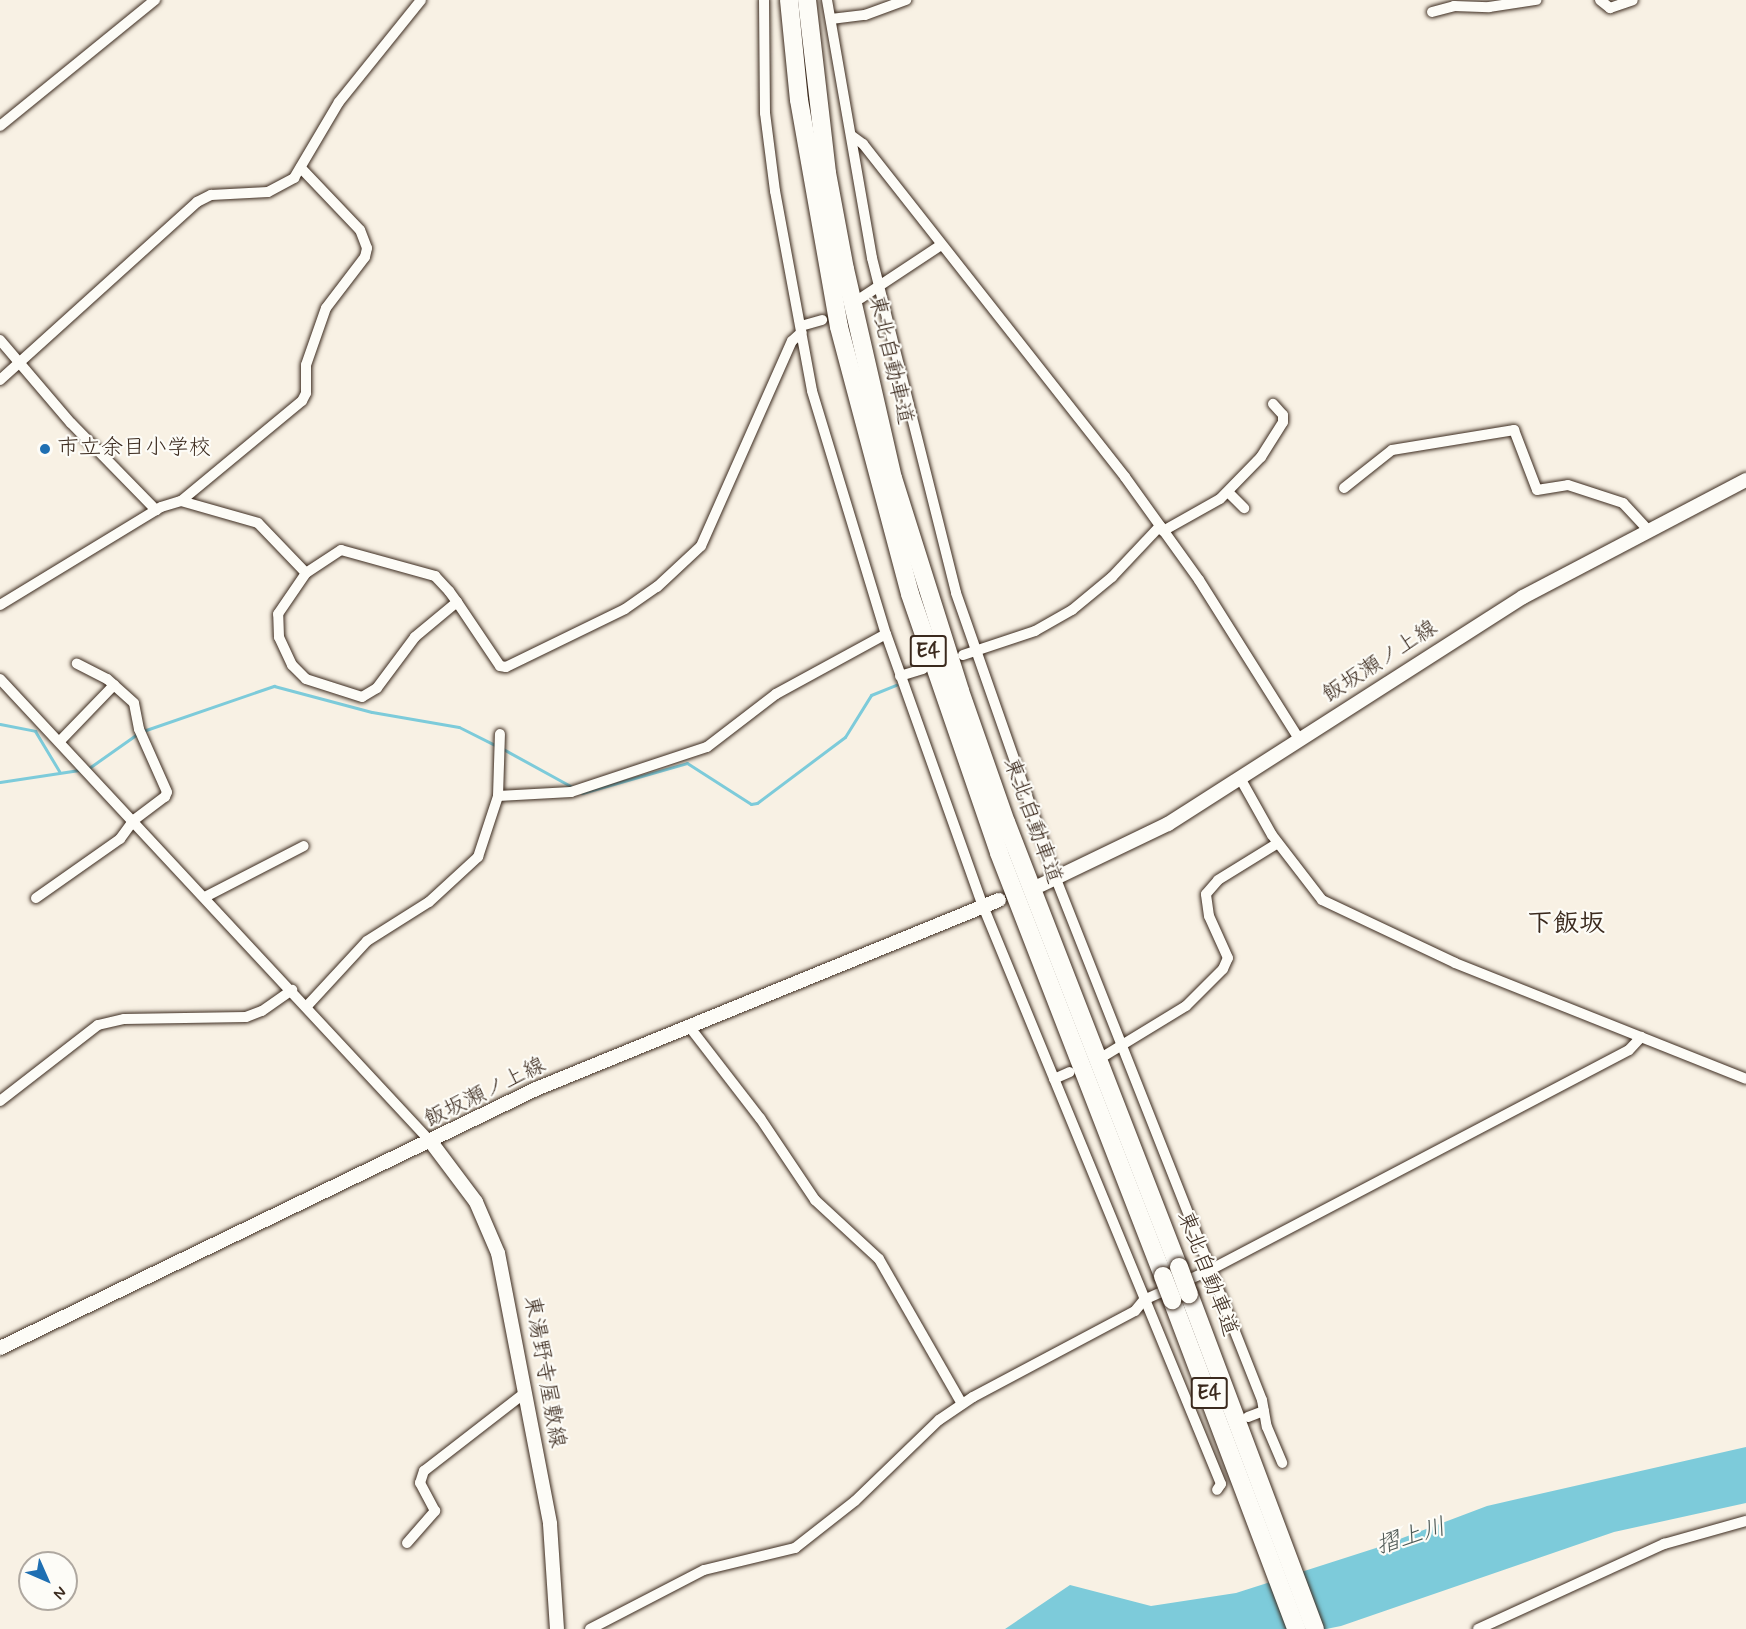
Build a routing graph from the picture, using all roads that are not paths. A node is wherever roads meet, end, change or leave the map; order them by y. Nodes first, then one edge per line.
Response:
1 (155, 0) edge
2 (421, 0) edge
3 (764, 0) edge
4 (789, 0) edge
5 (807, 0) edge
6 (827, 0) edge
7 (906, 0) edge
8 (1536, 0) edge
9 (1600, 0) edge
10 (1633, 0) edge
11 (1432, 12) dead end
12 (831, 20) junction
13 (0, 126) edge
14 (852, 136) junction
15 (301, 168) junction
16 (941, 245) junction
17 (879, 287) junction
18 (861, 298) dead end
19 (822, 320) dead end
20 (801, 329) junction
21 (0, 340) edge
22 (19, 362) junction
23 (0, 380) edge
24 (1273, 404) dead end
25 (1746, 480) edge
26 (1344, 488) dead end
27 (1228, 492) junction
28 (181, 501) junction
29 (1244, 508) dead end
30 (156, 510) junction
31 (1162, 529) junction
32 (1648, 530) junction
33 (306, 573) junction
34 (457, 603) junction
35 (0, 605) edge
36 (886, 634) junction
37 (975, 651) junction
38 (963, 655) dead end
39 (77, 664) dead end
40 (923, 669) dead end
41 (900, 676) junction
42 (0, 679) edge
43 (114, 685) junction
44 (500, 734) dead end
45 (1299, 739) junction
46 (60, 741) junction
47 (1240, 778) junction
48 (498, 796) junction
49 (134, 820) junction
50 (1278, 843) junction
51 (304, 846) dead end
52 (1056, 879) junction
53 (1041, 885) dead end
54 (205, 897) junction
55 (36, 898) dead end
56 (999, 900) dead end
57 (983, 906) junction
58 (292, 990) junction
59 (307, 1006) junction
60 (688, 1025) junction
61 (1641, 1037) junction
62 (1121, 1046) junction
63 (1104, 1056) dead end
64 (1070, 1072) dead end
65 (1054, 1079) junction
66 (1746, 1079) edge
67 (0, 1101) edge
68 (431, 1142) junction
69 (1208, 1271) junction
70 (1171, 1272) junction
71 (1144, 1300) junction
72 (0, 1348) edge
73 (526, 1392) junction
74 (962, 1404) junction
75 (1264, 1410) junction
76 (1248, 1417) dead end
77 (1213, 1432) dead end
78 (1200, 1437) junction
79 (1282, 1463) dead end
80 (1253, 1482) junction
81 (1217, 1490) dead end
82 (1746, 1521) edge
83 (407, 1543) dead end
84 (557, 1629) edge
85 (590, 1629) edge
86 (1296, 1629) edge
87 (1315, 1629) edge
88 (1478, 1629) edge

1 - 13 street
2 - 15 street
3 - 20 street
4 - 70 highway, 東北自動車道 / E4
5 - 70 highway, 東北自動車道 / E4
6 - 12 street
7 - 12 street
8 - 11 street
9 - 10 street
12 - 14 street
14 - 16 street
14 - 17 street
15 - 22 street
15 - 28 street
16 - 17 street
16 - 31 street
17 - 18 street
17 - 37 street
19 - 20 street
20 - 34 street
20 - 36 street
21 - 22 street
22 - 23 street
22 - 30 street
24 - 27 street
25 - 32 main road, 飯坂瀬ノ上線
26 - 32 street
27 - 29 street
27 - 31 street
28 - 30 street
28 - 33 street
30 - 35 street
31 - 37 street
31 - 45 street
32 - 45 main road, 飯坂瀬ノ上線
33 - 34 street
33 - 34 street
36 - 41 street
36 - 48 street
37 - 38 street
37 - 52 street
39 - 43 street
40 - 41 street
41 - 57 street
42 - 46 street
43 - 46 street
43 - 49 street
44 - 48 street
45 - 47 main road, 飯坂瀬ノ上線
46 - 49 street
47 - 50 street
47 - 52 main road, 飯坂瀬ノ上線
48 - 59 street
49 - 54 street
49 - 55 street
50 - 61 street
50 - 62 street
51 - 54 street
52 - 53 main road, 飯坂瀬ノ上線
52 - 62 street
54 - 58 street
56 - 57 main road, 飯坂瀬ノ上線
57 - 60 main road, 飯坂瀬ノ上線
57 - 65 street
58 - 59 street
58 - 67 street
59 - 68 street
60 - 68 main road, 飯坂瀬ノ上線
60 - 74 street
61 - 66 street
61 - 69 street
62 - 63 street
62 - 69 street
64 - 65 street
65 - 71 street
68 - 72 main road, 飯坂瀬ノ上線
68 - 73 main road, 東湯野寺屋敷線
69 - 71 street
69 - 75 street
70 - 80 highway, 東北自動車道 / E4, bridge
71 - 74 street
71 - 78 street
73 - 83 street
73 - 84 main road, 東湯野寺屋敷線
74 - 85 street
75 - 76 street
75 - 79 street
77 - 78 street
78 - 81 street
80 - 86 highway, 東北自動車道 / E4
80 - 87 highway, 東北自動車道 / E4
82 - 88 street

